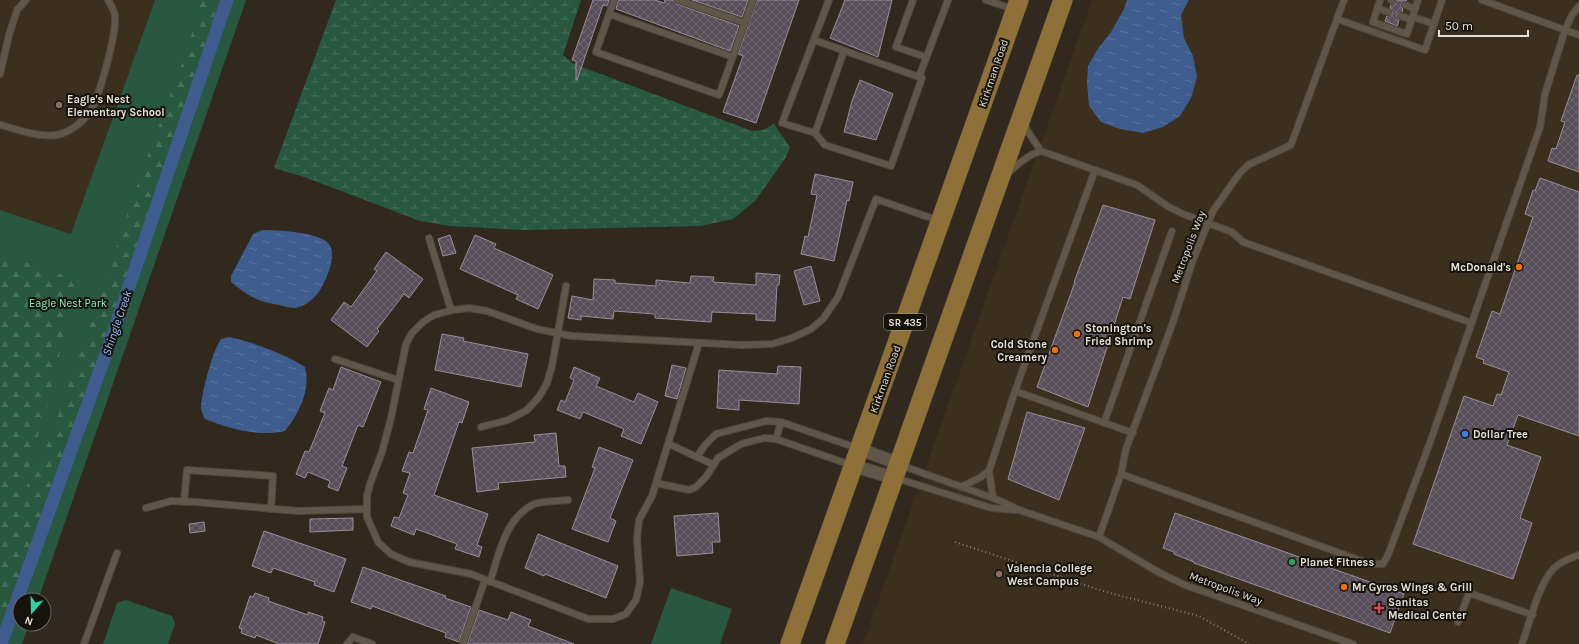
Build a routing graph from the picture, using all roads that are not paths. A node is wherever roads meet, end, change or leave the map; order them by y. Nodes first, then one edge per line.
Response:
1 (26, 0) edge
2 (108, 0) edge
3 (614, 0) edge
4 (678, 0) edge
5 (753, 0) edge
6 (829, 0) edge
7 (913, 0) edge
8 (948, 0) edge
9 (986, 0) edge
10 (1063, 0) edge
11 (1344, 0) edge
12 (1380, 0) edge
13 (1418, 0) edge
14 (1442, 0) edge
15 (1482, 0) edge
16 (1017, 5) edge
17 (1405, 5) dead end
18 (1579, 6) edge
19 (1377, 8) junction
20 (1415, 9) junction
21 (1388, 12) dead end
22 (609, 14) junction
23 (1401, 16) dead end
24 (1337, 19) junction
25 (1412, 19) junction
26 (744, 24) junction
27 (1434, 24) junction
28 (1565, 30) junction
29 (1579, 35) edge
30 (814, 40) junction
31 (844, 50) junction
32 (733, 57) junction
33 (926, 58) junction
34 (0, 74) edge
35 (919, 77) junction
36 (1022, 117) junction
37 (0, 125) edge
38 (815, 133) junction
39 (1041, 151) junction
40 (1095, 170) junction
41 (1000, 181) junction
42 (941, 221) junction
43 (1208, 223) junction
44 (1172, 231) dead end
45 (429, 238) dead end
46 (566, 286) dead end
47 (451, 310) junction
48 (1472, 323) junction
49 (557, 333) junction
50 (699, 343) junction
51 (335, 359) dead end
52 (398, 380) junction
53 (1015, 391) junction
54 (782, 422) junction
55 (1104, 423) junction
56 (481, 427) dead end
57 (1133, 433) junction
58 (776, 439) junction
59 (669, 444) junction
60 (697, 457) junction
61 (857, 458) junction
62 (714, 465) junction
63 (896, 471) junction
64 (989, 471) junction
65 (1121, 474) junction
66 (656, 483) junction
67 (961, 487) junction
68 (993, 498) junction
69 (568, 500) dead end
70 (184, 502) junction
71 (146, 508) dead end
72 (271, 508) junction
73 (367, 509) junction
74 (1022, 511) junction
75 (1099, 537) junction
76 (117, 553) dead end
77 (1579, 555) edge
78 (488, 581) junction
79 (1532, 615) junction
80 (1458, 622) dead end
81 (463, 643) edge
82 (84, 644) edge
83 (347, 644) edge
84 (372, 644) edge
85 (790, 644) edge
86 (835, 644) edge
87 (1353, 644) edge
88 (1522, 644) edge

1 - 34 lane
2 - 37 lane
3 - 22 lane
4 - 26 lane
5 - 26 lane
6 - 30 lane
7 - 33 lane
8 - 33 lane
9 - 16 lane
10 - 36 main road
11 - 24 lane, Metropolis Way
12 - 19 lane
13 - 20 lane
14 - 27 lane
15 - 28 lane
16 - 42 main road, Kirkman Road / SR 435
17 - 20 lane
18 - 28 lane
19 - 21 lane
19 - 25 lane
20 - 25 lane
22 - 32 lane
22 - 32 lane
23 - 25 lane
24 - 27 lane
24 - 43 lane, Metropolis Way
25 - 27 lane
26 - 32 lane
28 - 29 lane
28 - 48 lane
30 - 31 lane
30 - 38 lane
31 - 35 lane
31 - 38 lane
33 - 35 lane
35 - 38 lane
36 - 39 lane
36 - 41 main road
39 - 40 lane
39 - 41 lane
40 - 43 lane
40 - 53 lane
41 - 63 main road
42 - 50 lane
42 - 61 main road, Kirkman Road / SR 435
43 - 48 lane
43 - 57 lane, Metropolis Way
44 - 55 lane
45 - 47 lane
46 - 49 lane
47 - 49 lane
47 - 52 lane
48 - 65 lane
49 - 50 lane
49 - 56 lane
50 - 59 lane
51 - 52 lane
52 - 73 lane
53 - 55 lane
53 - 64 lane
54 - 58 lane
54 - 60 lane
54 - 61 lane
55 - 57 lane
57 - 65 lane, Metropolis Way
58 - 61 lane
58 - 62 lane
59 - 60 lane
59 - 66 lane
60 - 62 lane
61 - 63 street
61 - 63 street
61 - 85 main road, Kirkman Road / SR 435
62 - 66 lane
63 - 67 lane
63 - 74 lane
63 - 86 main road
64 - 67 lane
64 - 68 lane
65 - 75 lane, Metropolis Way
66 - 78 lane
67 - 68 lane
68 - 74 lane
69 - 78 lane
70 - 71 lane
70 - 72 lane
70 - 72 lane
72 - 73 lane
73 - 78 lane
74 - 75 lane, Metropolis Way
75 - 87 lane, Metropolis Way
76 - 82 lane
77 - 79 lane
78 - 81 lane
79 - 80 lane
79 - 88 lane
83 - 84 lane

